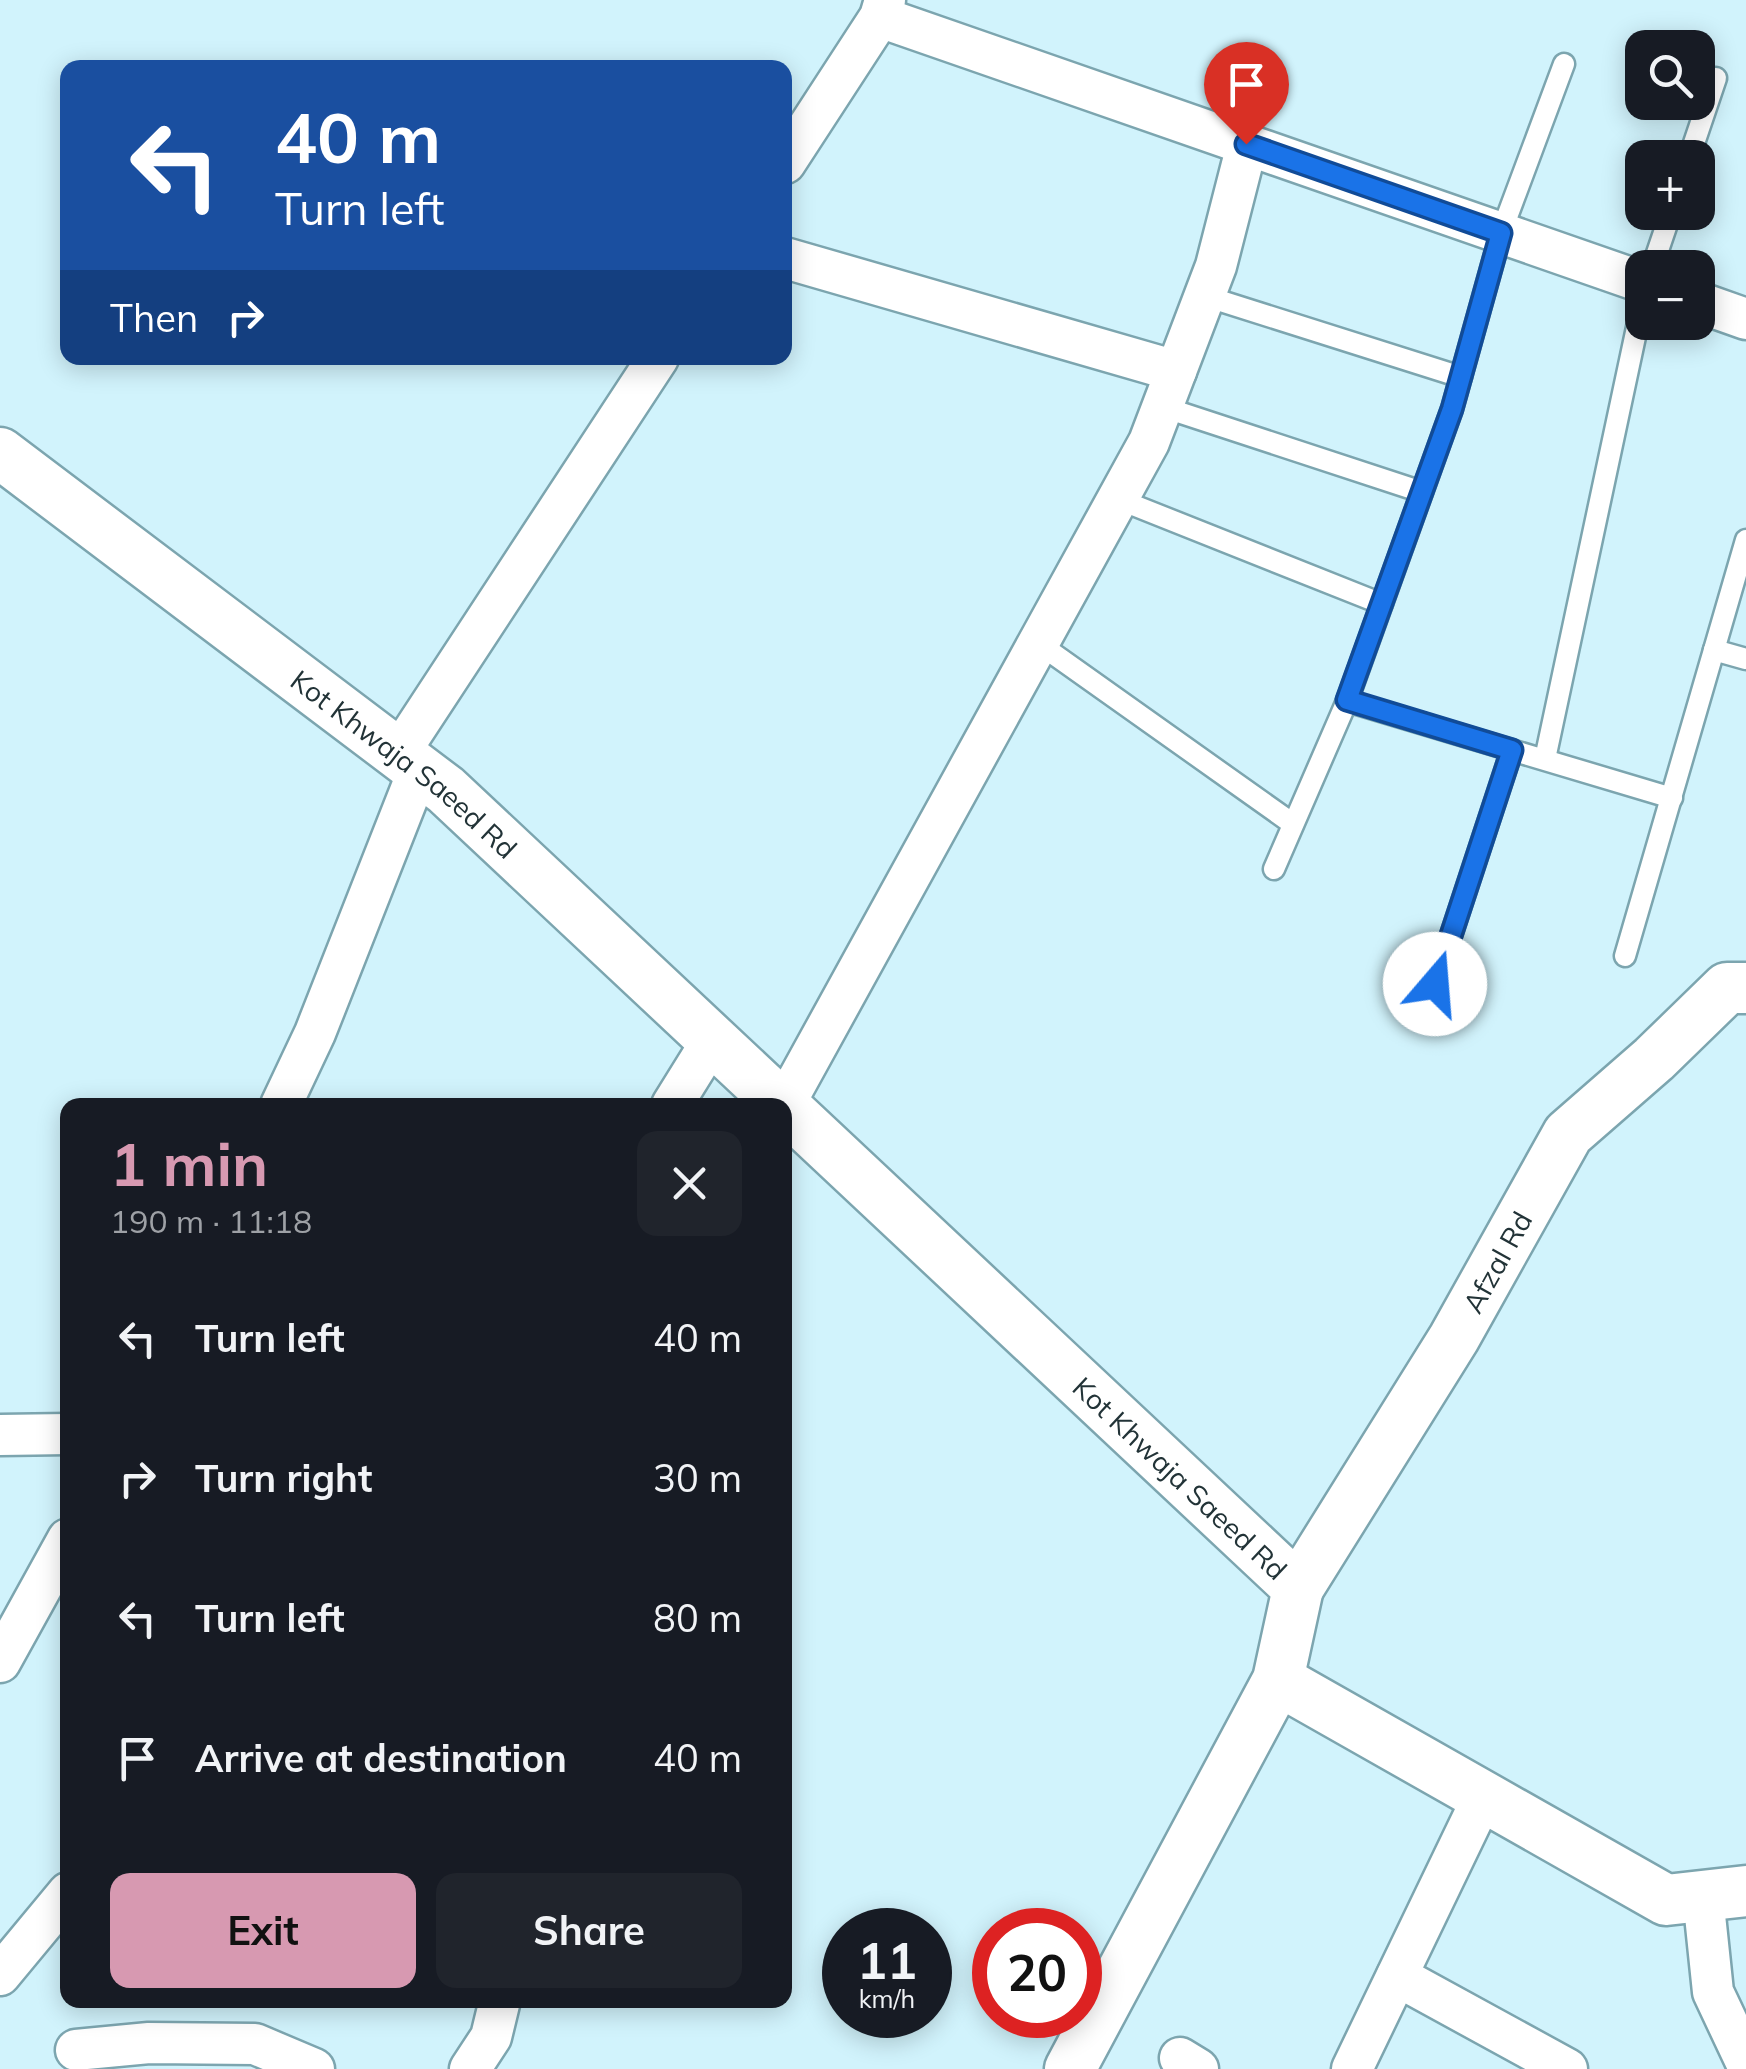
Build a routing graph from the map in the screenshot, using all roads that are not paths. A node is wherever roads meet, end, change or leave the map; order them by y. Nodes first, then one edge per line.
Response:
1 (882, 8) edge
2 (1564, 64) dead end
3 (1716, 78) dead end
4 (1695, 140) edge
5 (1246, 144) junction
6 (792, 152) edge
7 (1501, 233) junction
8 (792, 260) edge
9 (1625, 276) edge
10 (1205, 296) junction
11 (1715, 308) edge
12 (1746, 318) edge
13 (1634, 340) edge
14 (654, 365) edge
15 (1461, 376) junction
16 (1169, 389) junction
17 (0, 453) edge
18 (1422, 492) junction
19 (1118, 499) junction
20 (1746, 540) edge
21 (1382, 604) junction
22 (1038, 643) junction
23 (1714, 650) junction
24 (1746, 659) edge
25 (1347, 700) junction
26 (1512, 750) junction
27 (1545, 760) junction
28 (409, 761) junction
29 (1672, 798) junction
30 (1294, 824) junction
31 (1274, 869) dead end
32 (1626, 956) dead end
33 (1435, 984) dead end
34 (1746, 988) edge
35 (713, 1039) junction
36 (284, 1098) edge
37 (676, 1098) edge
38 (776, 1098) edge
39 (788, 1098) edge
40 (792, 1114) edge
41 (60, 1434) edge
42 (0, 1435) edge
43 (60, 1553) edge
44 (1298, 1588) junction
45 (0, 1662) edge
46 (1278, 1680) junction
47 (1484, 1796) junction
48 (1725, 1894) edge
49 (60, 1902) edge
50 (0, 1974) edge
51 (1397, 1976) junction
52 (498, 2008) edge
53 (76, 2050) dead end
54 (1746, 2062) edge
55 (314, 2069) edge
56 (470, 2069) edge
57 (1070, 2069) edge
58 (1352, 2069) edge
59 (1567, 2069) edge

1 - 5 street
1 - 6 street
2 - 7 lane
3 - 4 lane
5 - 7 street
5 - 10 street
7 - 9 street
7 - 15 lane
8 - 16 street
10 - 15 lane
10 - 16 street
11 - 12 street
13 - 27 lane
14 - 28 street
15 - 18 lane
16 - 18 lane
16 - 19 street
17 - 28 street, Kot Khwaja Saeed Rd
18 - 21 lane
19 - 21 lane
19 - 22 street
20 - 23 lane
21 - 25 lane
22 - 30 lane
22 - 39 street
23 - 24 lane
23 - 29 lane
25 - 26 lane
25 - 30 lane
26 - 27 lane
26 - 33 lane
27 - 29 lane
28 - 35 street, Kot Khwaja Saeed Rd
28 - 36 street
29 - 32 lane
30 - 31 lane
34 - 44 street, Afzal Rd
35 - 37 street
35 - 38 street, Kot Khwaja Saeed Rd
40 - 44 street, Kot Khwaja Saeed Rd
41 - 42 street
43 - 45 street
44 - 46 street, Kot Khwaja Saeed Rd
46 - 47 street
46 - 57 street
47 - 48 street
47 - 51 street
48 - 54 street
49 - 50 street
51 - 58 street
51 - 59 street
52 - 56 street
53 - 55 street

